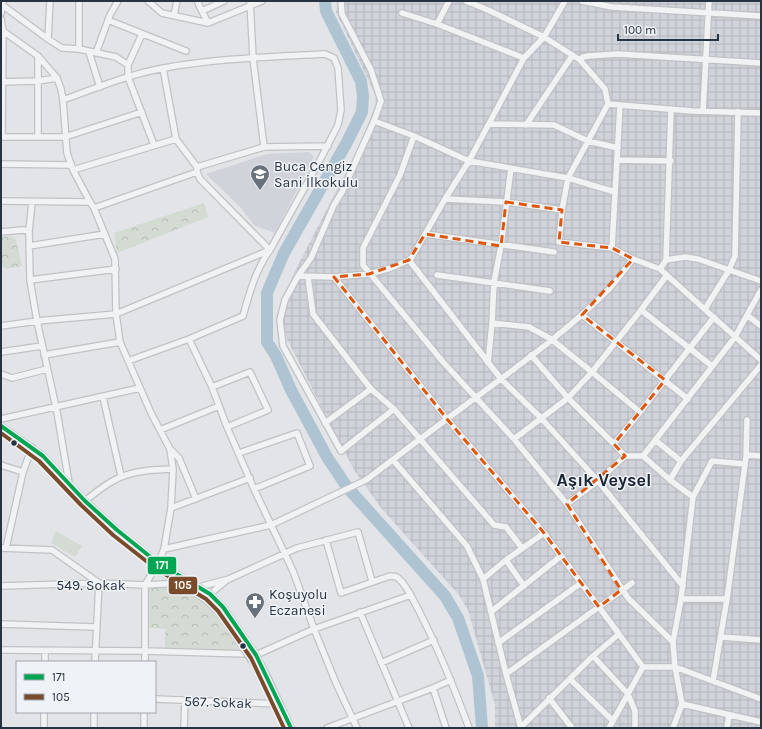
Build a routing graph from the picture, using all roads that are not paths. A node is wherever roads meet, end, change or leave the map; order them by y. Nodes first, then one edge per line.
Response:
1 (50, 1) edge
2 (79, 1) edge
3 (118, 1) edge
4 (148, 1) edge
5 (177, 1) edge
6 (199, 1) edge
7 (224, 1) edge
8 (262, 1) edge
9 (341, 1) edge
10 (449, 1) edge
11 (466, 1) edge
12 (565, 1) edge
13 (582, 1) edge
14 (709, 1) edge
15 (2, 3) edge
16 (250, 4) edge
17 (202, 11) junction
18 (1, 13) edge
19 (402, 13) dead end
20 (709, 13) junction
21 (174, 15) junction
22 (761, 16) edge
23 (1, 19) edge
24 (108, 20) junction
25 (208, 23) junction
26 (437, 24) junction
27 (3, 31) junction
28 (142, 34) junction
29 (544, 37) junction
30 (48, 40) junction
31 (79, 49) junction
32 (186, 51) dead end
33 (89, 52) junction
34 (96, 53) junction
35 (38, 56) junction
36 (572, 56) junction
37 (252, 58) junction
38 (524, 58) junction
39 (580, 60) junction
40 (706, 60) junction
41 (761, 63) edge
42 (128, 65) junction
43 (163, 68) junction
44 (128, 77) junction
45 (57, 78) junction
46 (38, 81) junction
47 (2, 82) edge
48 (100, 87) junction
49 (63, 100) junction
50 (608, 104) junction
51 (620, 105) junction
52 (672, 109) junction
53 (703, 111) junction
54 (142, 112) junction
55 (738, 112) junction
56 (761, 113) edge
57 (374, 121) junction
58 (489, 124) junction
59 (526, 125) junction
60 (38, 136) junction
61 (414, 136) junction
62 (1, 137) edge
63 (65, 137) junction
64 (176, 139) junction
65 (588, 141) junction
66 (154, 145) junction
67 (328, 146) junction
68 (264, 147) junction
69 (618, 148) junction
70 (617, 160) junction
71 (469, 161) junction
72 (670, 161) junction
73 (1, 164) edge
74 (72, 167) junction
75 (511, 168) junction
76 (197, 170) junction
77 (568, 178) junction
78 (615, 192) junction
79 (446, 199) junction
80 (1, 201) edge
81 (32, 202) junction
82 (90, 202) junction
83 (506, 202) junction
84 (94, 208) junction
85 (562, 210) junction
86 (29, 231) junction
87 (1, 232) edge
88 (105, 234) junction
89 (425, 234) junction
90 (29, 246) junction
91 (501, 246) junction
92 (612, 248) junction
93 (270, 250) junction
94 (554, 252) dead end
95 (633, 259) junction
96 (409, 260) junction
97 (666, 260) junction
98 (116, 269) junction
99 (660, 269) junction
100 (729, 270) junction
101 (369, 274) junction
102 (437, 275) dead end
103 (667, 275) junction
104 (298, 276) junction
105 (308, 277) junction
106 (334, 277) junction
107 (30, 280) junction
108 (761, 281) edge
109 (494, 282) junction
110 (761, 290) edge
111 (550, 291) dead end
112 (705, 309) junction
113 (641, 310) junction
114 (116, 314) junction
115 (582, 315) junction
116 (747, 315) junction
117 (714, 317) junction
118 (37, 321) junction
119 (492, 323) junction
120 (1, 326) edge
121 (761, 326) edge
122 (735, 337) junction
123 (189, 339) junction
124 (551, 339) junction
125 (120, 342) junction
126 (616, 342) junction
127 (42, 346) junction
128 (690, 348) junction
129 (1, 352) edge
130 (44, 355) junction
131 (531, 355) junction
132 (761, 360) edge
133 (128, 361) junction
134 (488, 363) junction
135 (761, 364) edge
136 (712, 366) junction
137 (47, 369) junction
138 (592, 372) junction
139 (1, 374) edge
140 (501, 379) junction
141 (665, 380) junction
142 (140, 388) junction
143 (212, 388) junction
144 (371, 389) junction
145 (102, 397) junction
146 (475, 397) junction
147 (568, 398) junction
148 (688, 399) junction
149 (219, 406) junction
150 (56, 407) junction
151 (394, 409) junction
152 (640, 412) junction
153 (446, 418) junction
154 (541, 418) junction
155 (1, 419) edge
156 (747, 420) dead end
157 (326, 423) junction
158 (1, 426) edge
159 (227, 426) junction
160 (160, 430) junction
161 (420, 439) junction
162 (514, 439) junction
163 (655, 440) junction
164 (614, 444) junction
165 (32, 447) junction
166 (170, 449) junction
167 (239, 453) junction
168 (746, 455) junction
169 (625, 456) junction
170 (643, 456) junction
171 (761, 456) edge
172 (393, 460) junction
173 (681, 461) junction
174 (745, 464) junction
175 (1, 465) edge
176 (173, 469) junction
177 (23, 472) junction
178 (121, 476) junction
179 (250, 478) junction
180 (670, 480) junction
181 (598, 481) junction
182 (69, 483) junction
183 (254, 489) junction
184 (693, 497) junction
185 (196, 499) junction
186 (85, 501) junction
187 (567, 504) junction
188 (171, 508) junction
189 (271, 525) junction
190 (544, 533) junction
191 (326, 540) junction
192 (4, 548) edge
193 (522, 548) junction
194 (164, 549) junction
195 (285, 554) junction
196 (561, 556) junction
197 (506, 560) junction
198 (156, 565) junction
199 (229, 579) junction
200 (483, 579) junction
201 (372, 581) junction
202 (98, 583) junction
203 (181, 583) junction
204 (581, 583) junction
205 (632, 583) dead end
206 (145, 585) junction
207 (1, 586) edge
208 (524, 586) junction
209 (682, 586) junction
210 (199, 587) junction
211 (621, 590) junction
212 (210, 594) junction
213 (411, 595) junction
214 (681, 598) junction
215 (727, 599) junction
216 (599, 607) junction
217 (492, 611) junction
218 (360, 612) junction
219 (1, 624) edge
220 (96, 627) junction
221 (314, 629) junction
222 (619, 634) junction
223 (721, 637) junction
224 (434, 640) junction
225 (761, 640) edge
226 (498, 642) junction
227 (673, 642) junction
228 (1, 650) edge
229 (45, 651) junction
230 (95, 651) junction
231 (145, 651) junction
232 (252, 655) junction
233 (593, 656) junction
234 (45, 661) edge
235 (95, 661) edge
236 (145, 661) edge
237 (381, 663) junction
238 (643, 667) junction
239 (675, 667) junction
240 (506, 674) junction
241 (570, 679) junction
242 (451, 680) junction
243 (713, 681) junction
244 (433, 688) junction
245 (628, 694) junction
246 (549, 698) junction
247 (156, 699) edge
248 (761, 699) edge
249 (185, 701) junction
250 (397, 701) junction
251 (280, 704) junction
252 (682, 704) junction
253 (44, 713) edge
254 (94, 713) edge
255 (144, 713) edge
256 (729, 715) junction
257 (354, 718) junction
258 (761, 722) edge
259 (611, 726) edge
260 (44, 728) edge
261 (94, 728) edge
262 (144, 728) edge
263 (184, 728) edge
264 (291, 728) edge
265 (327, 728) edge
266 (357, 728) edge
267 (408, 728) edge
268 (446, 728) edge
269 (469, 728) edge
270 (520, 728) edge
271 (572, 728) edge
272 (635, 728) edge
273 (673, 728) edge
274 (727, 728) edge

1 - 30 street
2 - 31 street
3 - 24 street
4 - 21 street
5 - 21 street
6 - 17 street
7 - 17 street
8 - 16 street
9 - 57 street
10 - 26 street
11 - 29 street
12 - 29 street
13 - 20 street
14 - 20 street
15 - 18 street
15 - 30 street
16 - 25 street
16 - 37 street
17 - 25 street
19 - 26 street
20 - 22 street
20 - 40 street
21 - 25 street
23 - 27 street
24 - 28 street
24 - 34 street
26 - 38 street
27 - 35 street
27 - 47 street
28 - 32 street
28 - 42 street
29 - 36 street
29 - 38 street
30 - 31 street
31 - 33 street
33 - 34 street
33 - 48 street
34 - 42 street
35 - 45 street
35 - 46 street
36 - 39 street
36 - 59 street
37 - 43 street
37 - 67 street
37 - 68 street
38 - 58 street
39 - 40 street
39 - 50 street
40 - 41 street
40 - 53 street
42 - 44 street
43 - 44 street
43 - 64 street
44 - 48 street
44 - 54 street
45 - 46 street
45 - 49 street
46 - 47 street
46 - 60 street
47 - 62 street
48 - 49 street
49 - 63 street
50 - 51 street
50 - 65 street
51 - 52 street
51 - 69 street
52 - 53 street
52 - 72 street
53 - 55 street
54 - 63 street
54 - 66 street
55 - 56 street
55 - 100 street
57 - 61 street
57 - 104 street
58 - 59 street
58 - 71 street
59 - 65 street
60 - 62 street
60 - 63 street
61 - 71 street
61 - 101 street
63 - 74 street
64 - 66 street
64 - 76 street
65 - 69 street
65 - 77 street
66 - 74 street
67 - 68 street
67 - 93 street
68 - 76 street
69 - 70 street
70 - 72 street
70 - 78 street
71 - 75 street
71 - 79 street
72 - 97 street
73 - 74 street
74 - 82 street
75 - 77 street
75 - 83 street
76 - 84 street
76 - 93 street
77 - 78 street
77 - 85 street
78 - 92 street
79 - 83 street
79 - 89 street
80 - 81 street
81 - 82 street
81 - 86 street
82 - 84 street
83 - 85 street
83 - 91 street
84 - 88 street
85 - 92 street
86 - 87 street
86 - 90 street
88 - 90 street
88 - 98 street
89 - 91 street
89 - 96 street
90 - 107 street
91 - 94 street
91 - 109 street
92 - 95 street
93 - 114 street
93 - 123 street
95 - 99 street
95 - 115 street
96 - 101 street
96 - 134 street
97 - 99 street
97 - 100 street
98 - 107 street
98 - 114 street
99 - 103 street
100 - 108 street
100 - 112 street
101 - 106 street
101 - 146 street
102 - 109 street
103 - 112 street
103 - 113 street
104 - 105 street
104 - 157 street
105 - 106 street
105 - 144 street
106 - 153 street
107 - 118 street
109 - 111 street
109 - 119 street
110 - 116 street
112 - 117 street
113 - 126 street
113 - 128 street
114 - 118 street
114 - 125 street
115 - 124 street
115 - 126 street
116 - 121 street
116 - 122 street
117 - 122 street
117 - 128 street
118 - 120 street
118 - 127 street
119 - 124 street
119 - 134 street
122 - 132 street
122 - 136 street
123 - 133 street
123 - 143 street
124 - 131 street
124 - 138 street
125 - 130 street
125 - 133 street
126 - 138 street
126 - 141 street
127 - 129 street
127 - 130 street
128 - 136 street
128 - 141 street
130 - 137 street
131 - 140 street
131 - 147 street
133 - 142 street
134 - 140 street
135 - 173 street
136 - 148 street
137 - 139 street
137 - 150 street
138 - 147 street
138 - 152 street
140 - 146 street
140 - 154 street
141 - 148 street
141 - 152 street
142 - 145 street
142 - 160 street
143 - 149 street
143 - 159 street
144 - 151 street
144 - 157 street
145 - 150 street
145 - 178 street
146 - 153 street
146 - 162 street
147 - 154 street
147 - 164 street
148 - 163 street
149 - 159 street
149 - 160 street
150 - 155 street
150 - 182 street
151 - 157 street
151 - 161 street
152 - 164 street
153 - 161 street
153 - 190 street
154 - 162 street
154 - 181 street
156 - 168 street
158 - 165 main road
159 - 167 street
160 - 166 street
161 - 172 street
161 - 193 street
162 - 187 street
163 - 170 street
163 - 173 street
164 - 169 street
165 - 177 street
165 - 182 main road
166 - 176 street
166 - 185 street
167 - 179 street
167 - 183 street
168 - 171 street
168 - 174 street
169 - 170 street
169 - 181 street
170 - 180 street
172 - 189 street
172 - 200 street
173 - 180 street
174 - 184 street
174 - 215 street
175 - 177 street
176 - 178 street
176 - 188 street
177 - 192 street
178 - 186 street
179 - 183 street
179 - 185 street
180 - 184 street
181 - 187 street
181 - 209 street
182 - 186 main road
183 - 189 street
184 - 209 street
185 - 188 street
186 - 198 main road
187 - 211 street
188 - 194 street
189 - 194 street
189 - 195 street
190 - 193 street
190 - 196 street
191 - 195 street
191 - 201 street
191 - 201 street
192 - 202 street
193 - 197 street
194 - 198 street
195 - 199 street
195 - 221 street
196 - 204 street
196 - 208 street
197 - 200 street
197 - 208 street
198 - 203 main road
198 - 206 street
198 - 210 main road
199 - 210 street
199 - 212 street
200 - 217 street
201 - 213 street
202 - 206 street, 549. Sokak
202 - 207 street, 549. Sokak
202 - 220 street
203 - 206 street, 549. Sokak
203 - 232 main road
204 - 216 street
204 - 226 street
205 - 211 street
206 - 231 street
208 - 217 street
209 - 214 street
210 - 212 main road
211 - 216 street
211 - 227 street
212 - 232 main road
213 - 218 street
213 - 224 street
214 - 215 street
214 - 227 street
215 - 223 street
216 - 222 street
216 - 240 street
217 - 226 street
218 - 221 street
218 - 237 street
219 - 220 street
220 - 230 street
221 - 232 street
221 - 257 street
222 - 233 street
222 - 238 street
223 - 225 street
223 - 243 street
224 - 237 street
224 - 242 street
226 - 240 street
227 - 239 street
228 - 229 street
229 - 230 street
229 - 234 street
230 - 231 street
230 - 235 street
231 - 232 street
231 - 236 street
232 - 251 main road
233 - 241 street
233 - 245 street
237 - 250 street
238 - 239 street
238 - 245 street
239 - 243 street
239 - 252 street
240 - 270 street
241 - 246 street
241 - 259 street
242 - 244 street
242 - 269 street
243 - 248 street
244 - 250 street
244 - 268 street
245 - 259 street
245 - 272 street
246 - 270 street
246 - 271 street
247 - 249 street, 567. Sokak
249 - 251 street, 567. Sokak
249 - 263 street
250 - 257 street
250 - 267 street
251 - 264 main road
252 - 256 street
252 - 273 street
253 - 260 street
254 - 261 street
255 - 262 street
256 - 258 street
256 - 274 street
257 - 265 street
257 - 266 street

